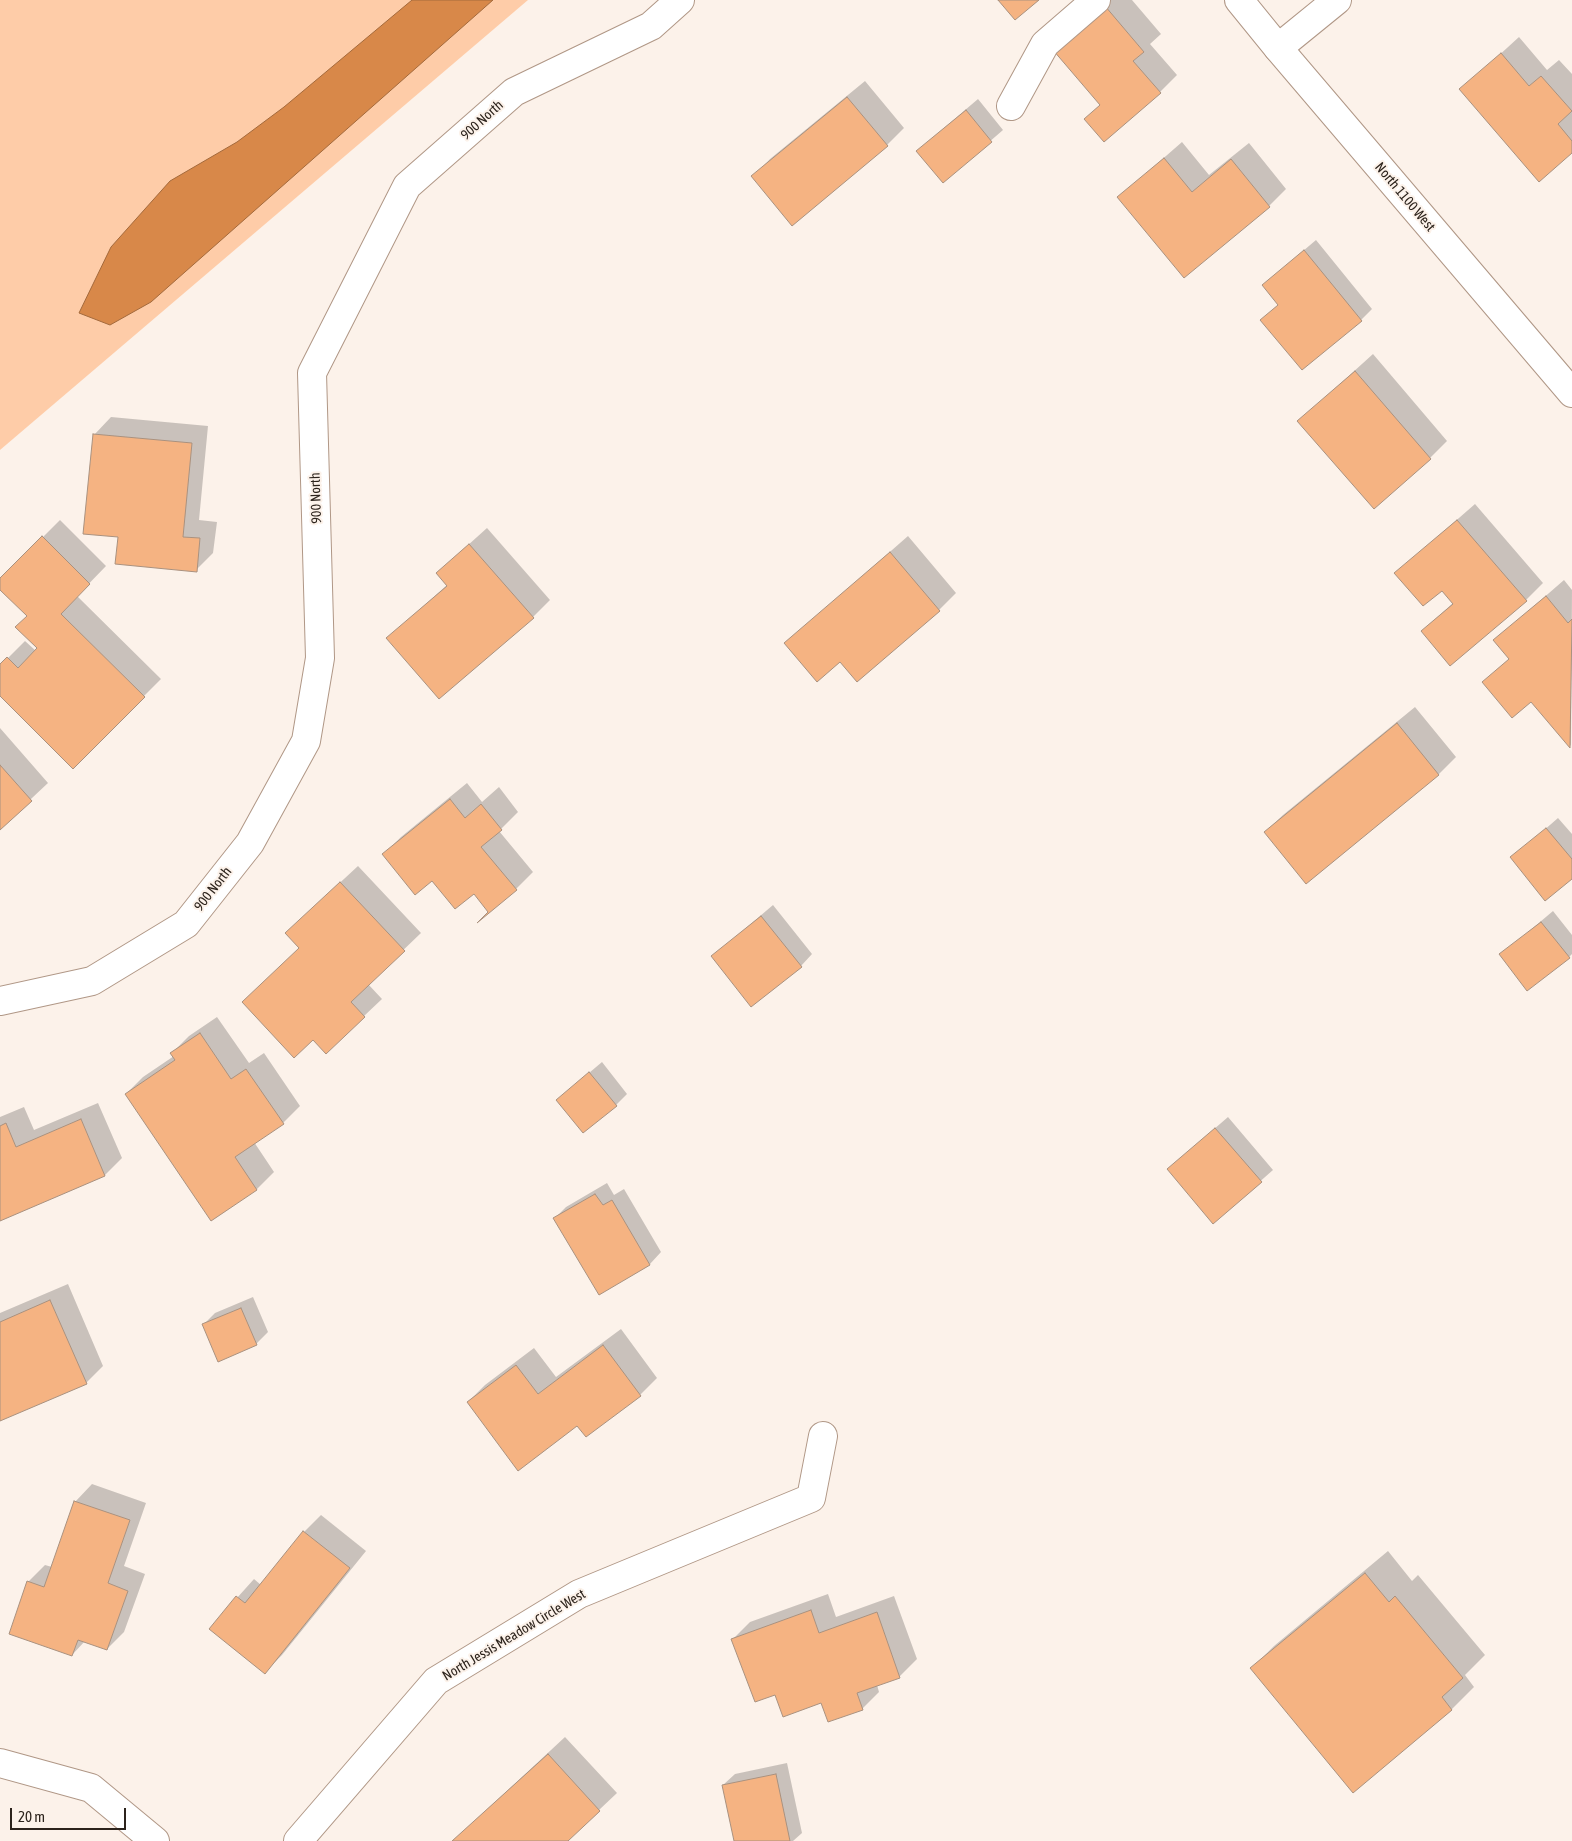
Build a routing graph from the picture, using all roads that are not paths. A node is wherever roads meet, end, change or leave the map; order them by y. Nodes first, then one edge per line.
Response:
1 (680, 0) edge
2 (1096, 0) edge
3 (1240, 0) edge
4 (1337, 0) edge
5 (1278, 48) junction
6 (1011, 106) dead end
7 (1572, 393) edge
8 (0, 1001) edge
9 (823, 1436) dead end
10 (0, 1764) edge
11 (155, 1841) edge
12 (298, 1841) edge

1 - 8 street, 900 North
2 - 6 street
3 - 5 street, North 1100 West
4 - 5 street
5 - 7 street, North 1100 West
9 - 12 street, North Jessis Meadow Circle West
10 - 11 street

